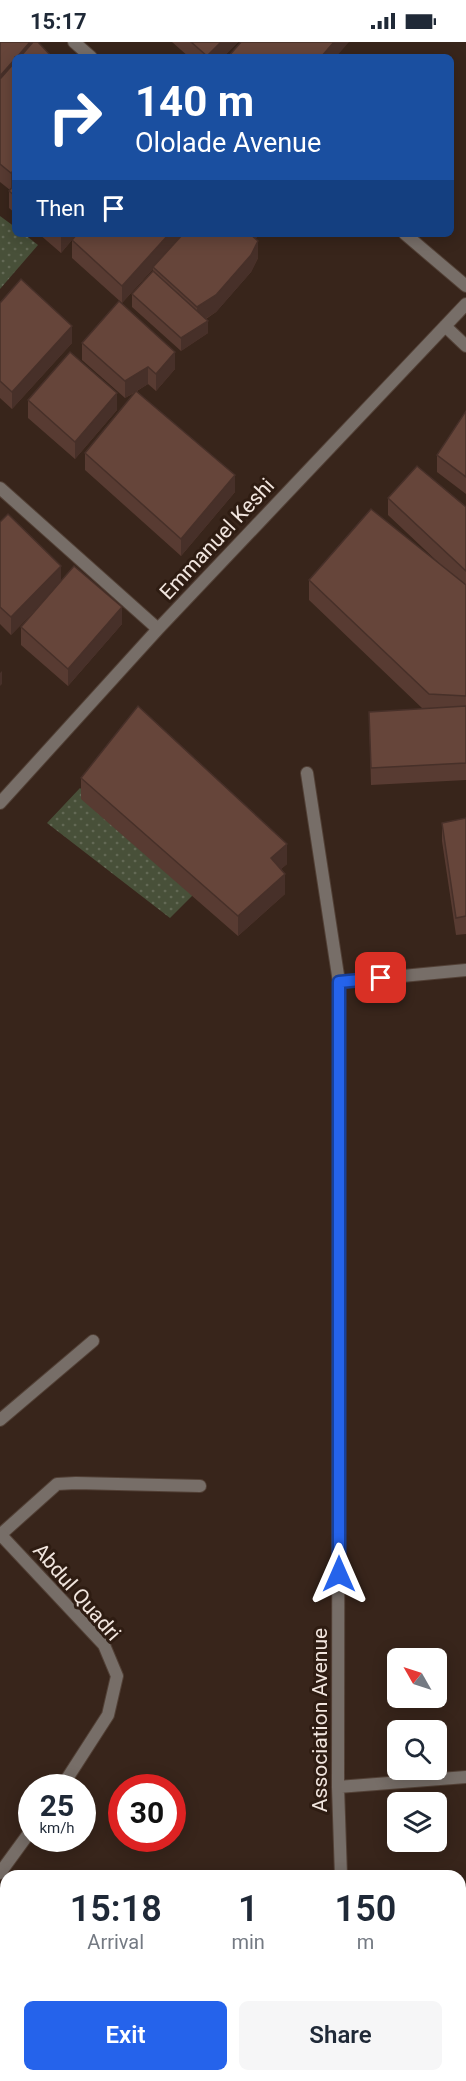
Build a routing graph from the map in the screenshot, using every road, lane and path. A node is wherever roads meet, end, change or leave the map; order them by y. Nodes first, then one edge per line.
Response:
1 (74, 42) edge
2 (88, 54) edge
3 (409, 237) edge
4 (466, 286) edge
5 (466, 304) edge
6 (445, 326) junction
7 (466, 346) edge
8 (0, 488) edge
9 (158, 629) junction
10 (308, 773) dead end
11 (0, 803) edge
12 (466, 970) edge
13 (339, 982) junction
14 (93, 1341) dead end
15 (0, 1420) edge
16 (200, 1486) dead end
17 (0, 1535) edge
18 (70, 1774) edge
19 (466, 1778) edge
20 (339, 1787) junction
21 (18, 1848) edge
22 (2, 1870) edge
23 (341, 1870) edge

1 - 2 street
3 - 4 street
5 - 6 street, Emmanuel Keshi
6 - 7 street
6 - 9 street, Emmanuel Keshi
8 - 9 street
9 - 11 street, Emmanuel Keshi
10 - 13 street, Association Avenue
12 - 13 street
13 - 20 street, Association Avenue
14 - 15 street
16 - 17 street
17 - 18 street, Abdul Quadri
19 - 20 street
20 - 23 street, Association Avenue
21 - 22 street

